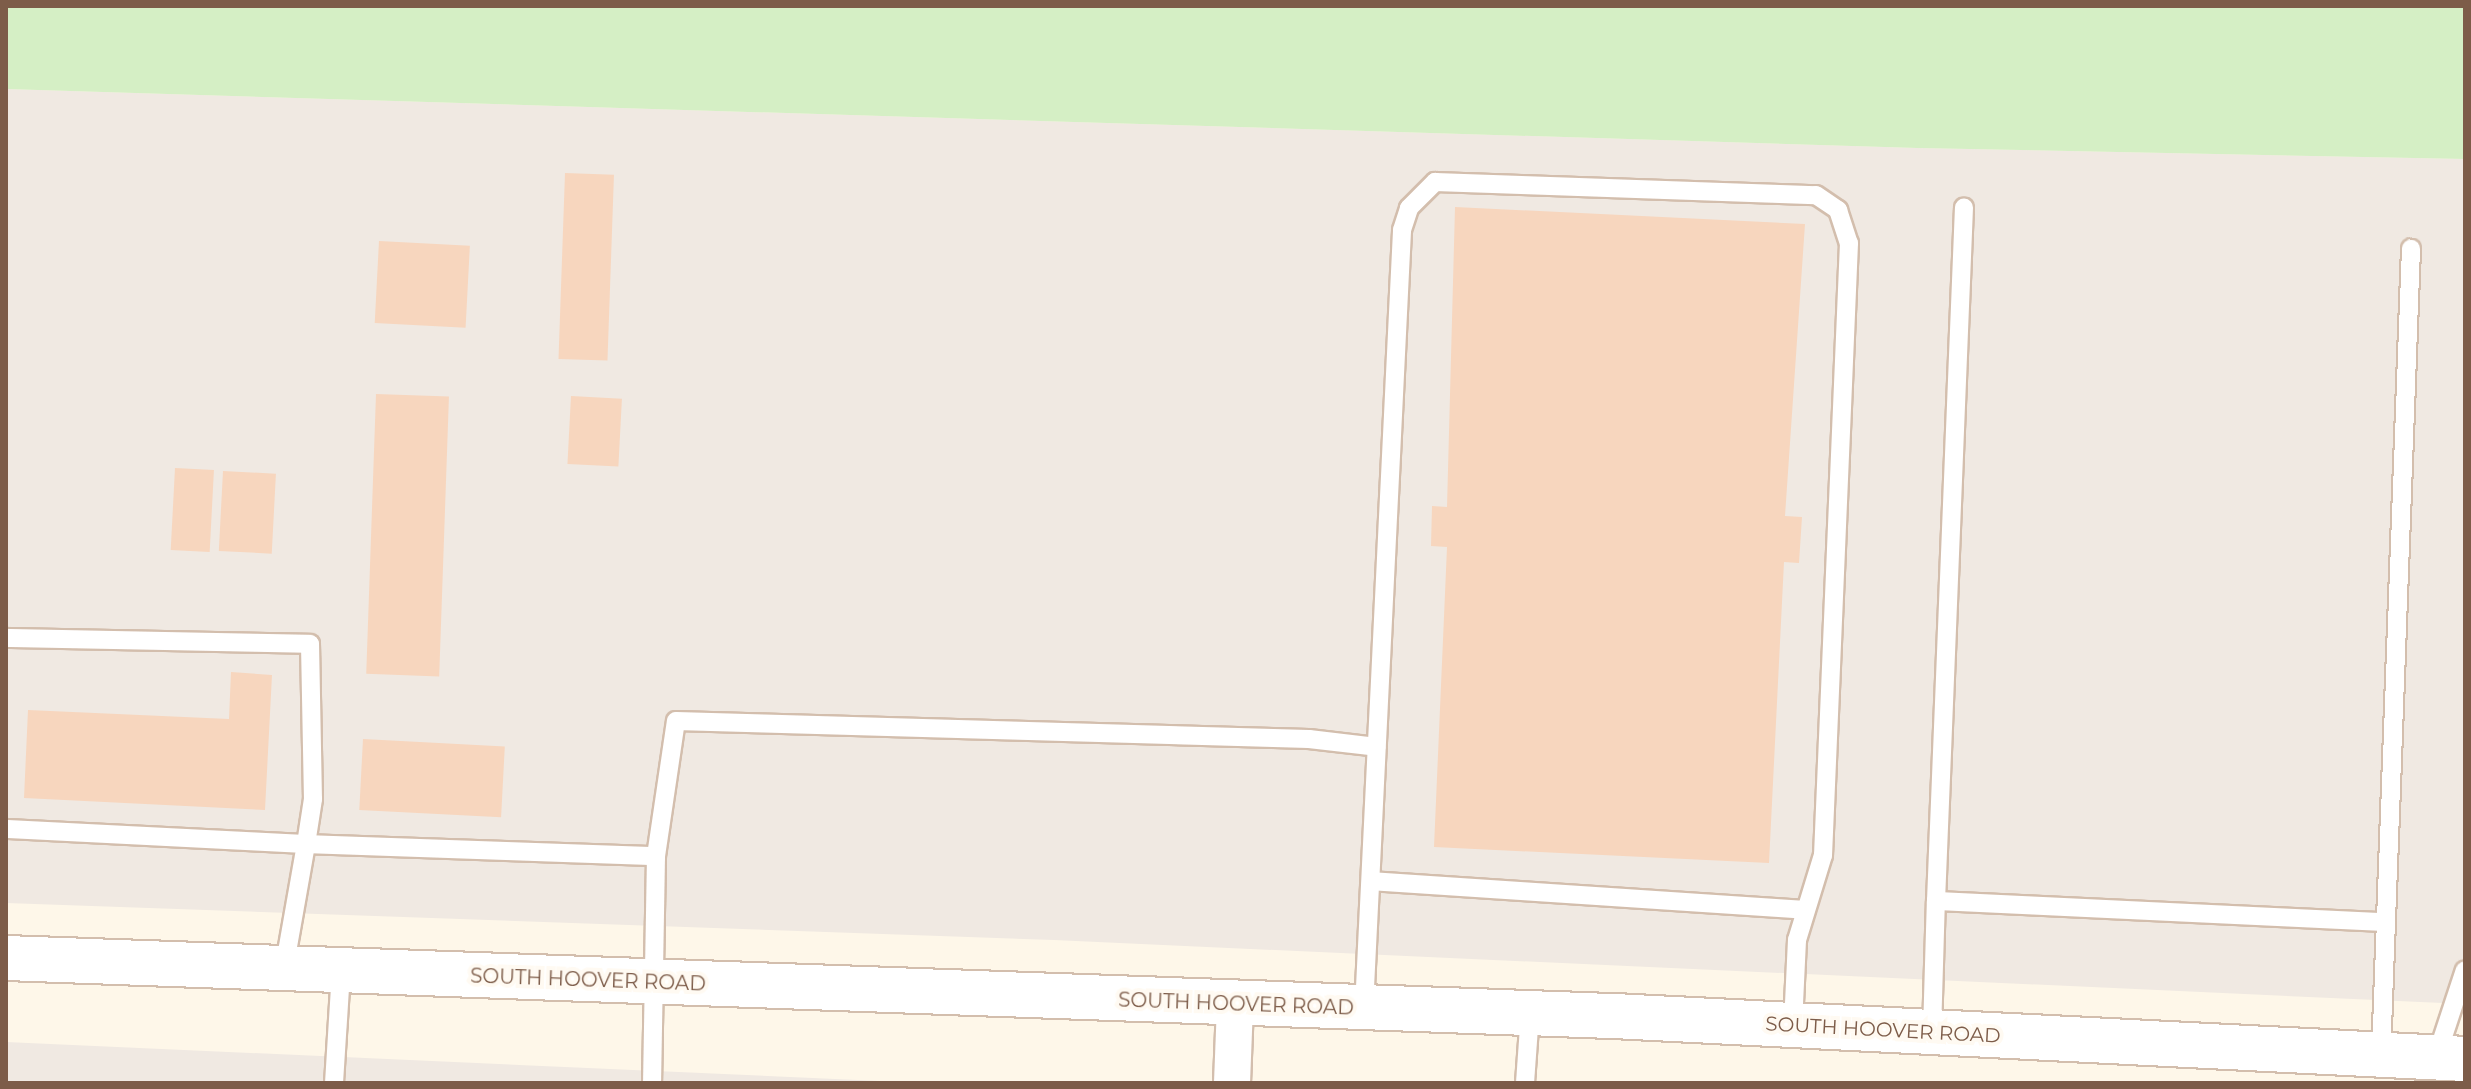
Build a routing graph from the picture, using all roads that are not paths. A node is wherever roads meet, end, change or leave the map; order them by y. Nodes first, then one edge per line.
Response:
1 (1964, 208) dead end
2 (2411, 249) dead end
3 (6, 638) edge
4 (1377, 747) junction
5 (6, 829) edge
6 (306, 844) junction
7 (656, 856) junction
8 (1371, 881) junction
9 (1936, 901) junction
10 (1804, 910) junction
11 (2386, 922) junction
12 (6, 958) edge
13 (284, 969) junction
14 (2465, 970) edge
15 (341, 971) junction
16 (657, 983) junction
17 (1235, 1004) junction
18 (1364, 1008) junction
19 (1530, 1014) junction
20 (1793, 1025) junction
21 (1932, 1032) junction
22 (2381, 1055) junction
23 (2450, 1058) edge
24 (334, 1083) edge
25 (652, 1083) edge
26 (1232, 1083) edge
27 (1525, 1083) edge

1 - 9 lane
2 - 11 lane
3 - 6 lane
4 - 7 lane
4 - 8 lane
4 - 10 lane
5 - 6 lane
6 - 7 lane
6 - 13 lane
7 - 16 lane
8 - 10 lane
8 - 18 lane
9 - 11 lane
9 - 21 lane
10 - 20 lane
11 - 22 lane
12 - 13 street, SOUTH HOOVER ROAD
13 - 15 street, SOUTH HOOVER ROAD
14 - 23 lane
15 - 16 street, SOUTH HOOVER ROAD
15 - 24 lane
16 - 17 street, SOUTH HOOVER ROAD
16 - 25 lane
17 - 18 street, SOUTH HOOVER ROAD
17 - 26 street
18 - 19 street, SOUTH HOOVER ROAD
19 - 20 street, SOUTH HOOVER ROAD
19 - 27 lane
20 - 21 street, SOUTH HOOVER ROAD
21 - 22 street, SOUTH HOOVER ROAD
22 - 23 street, SOUTH HOOVER ROAD

